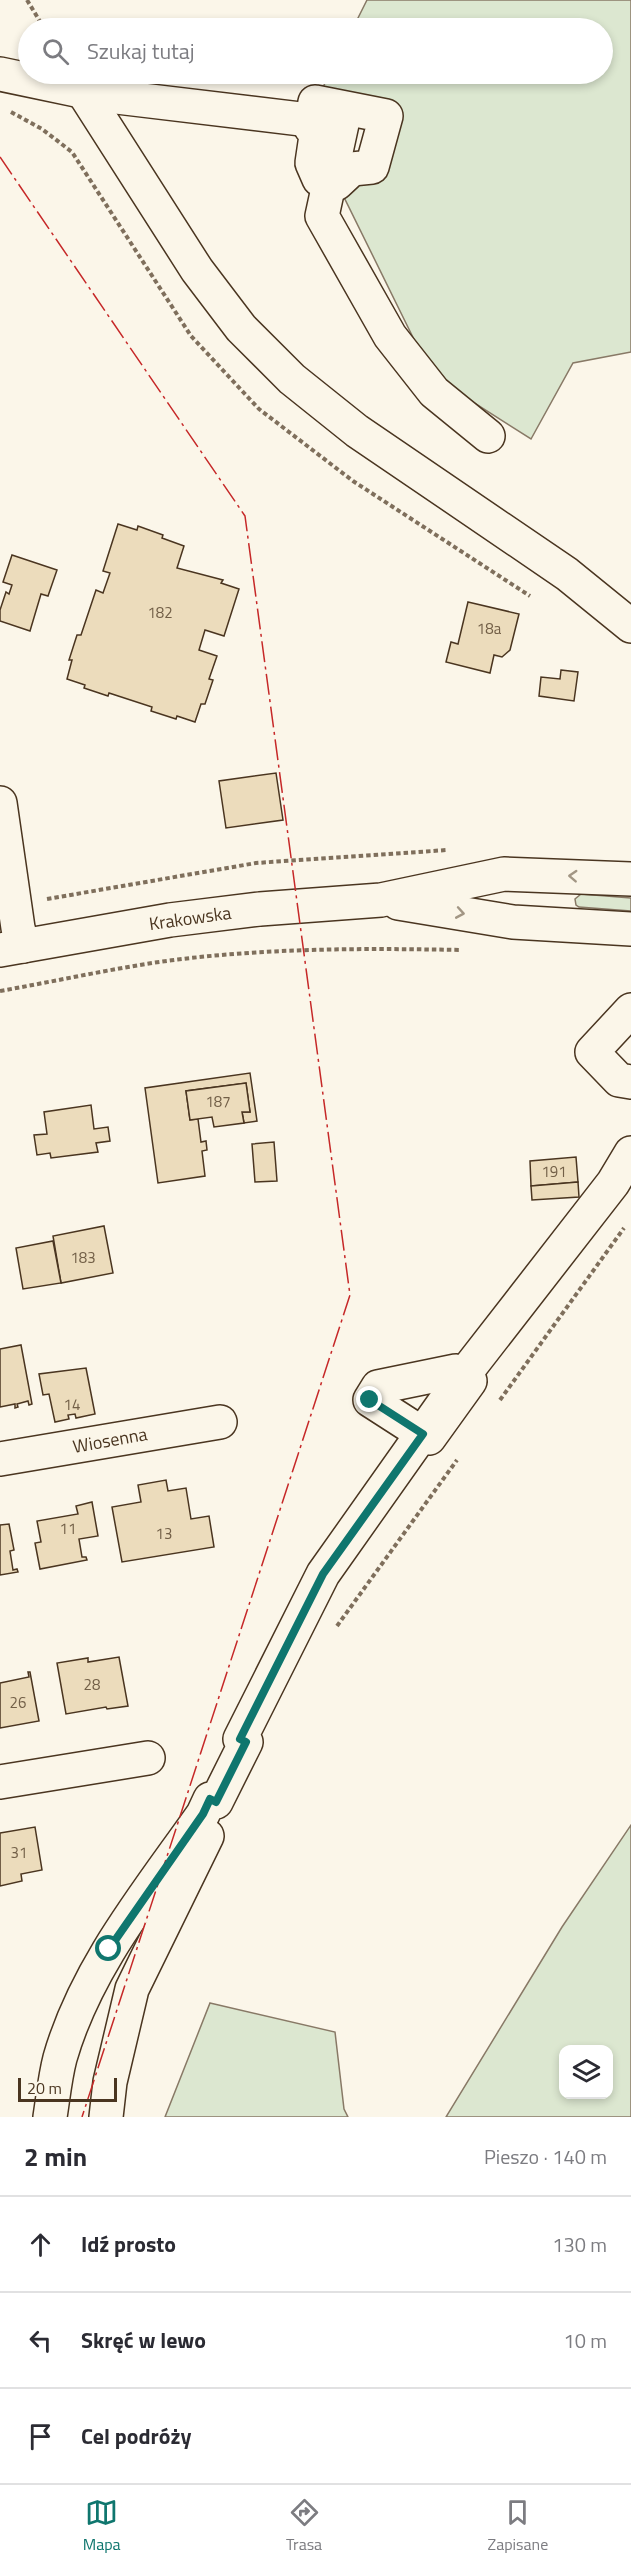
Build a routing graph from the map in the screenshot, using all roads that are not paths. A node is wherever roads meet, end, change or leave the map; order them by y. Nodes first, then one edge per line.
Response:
1 (0, 74) edge
2 (18, 76) edge
3 (78, 84) joint
4 (312, 120) junction
5 (329, 182) junction
6 (488, 436) dead end
7 (631, 626) edge
8 (0, 803) edge
9 (631, 879) edge
10 (381, 900) junction
11 (631, 929) edge
12 (11, 948) edge
13 (631, 1010) edge
14 (631, 1082) edge
15 (631, 1153) edge
16 (463, 1376) junction
17 (220, 1422) dead end
18 (423, 1434) junction
19 (0, 1459) edge
20 (148, 1758) dead end
21 (0, 1782) edge
22 (216, 1802) junction
23 (50, 2117) edge
24 (106, 2117) edge

1 - 2 street
3 - 4 street
3 - 7 street
4 - 5 street
4 - 5 street
5 - 6 street
8 - 12 street
9 -> 10 street, Krakowska
10 -> 11 street, Krakowska
10 - 12 street, Krakowska
13 - 14 street
15 - 16 street
16 - 18 street
16 - 18 street
17 - 19 street, Wiosenna
18 - 22 street
20 - 21 street
22 - 23 street
22 - 24 street

